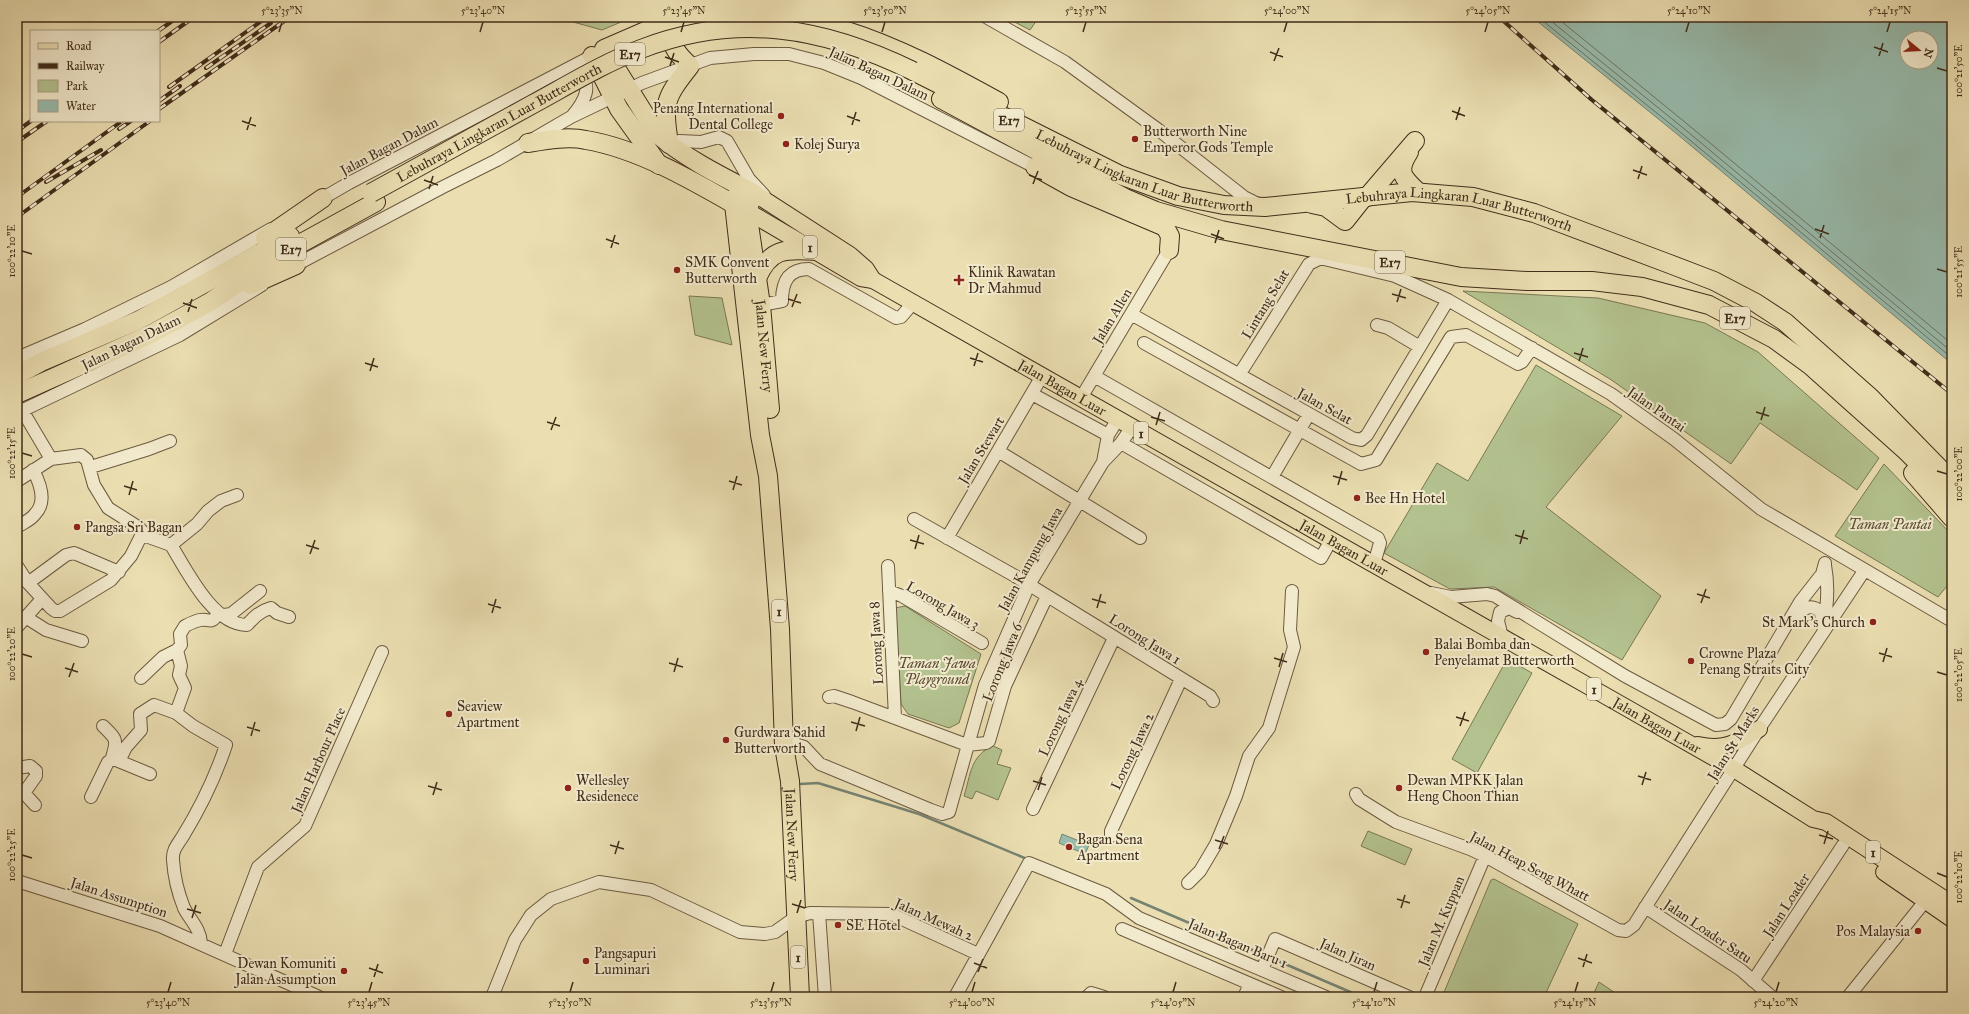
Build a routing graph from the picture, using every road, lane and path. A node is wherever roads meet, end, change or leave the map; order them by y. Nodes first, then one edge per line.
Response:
1 (705, 17) edge
2 (796, 17) edge
3 (986, 17) edge
4 (686, 20) junction
5 (658, 22) edge
6 (598, 52) junction
7 (690, 66) junction
8 (566, 68) junction
9 (910, 76) junction
10 (621, 93) junction
11 (571, 117) junction
12 (528, 143) junction
13 (669, 144) junction
14 (659, 165) junction
15 (1035, 166) junction
16 (1105, 168) junction
17 (697, 182) junction
18 (747, 190) junction
19 (1418, 192) junction
20 (373, 197) junction
21 (1366, 197) junction
22 (323, 198) junction
23 (774, 207) junction
24 (1265, 207) junction
25 (740, 208) junction
26 (1156, 211) junction
27 (1221, 230) junction
28 (738, 244) junction
29 (1169, 250) junction
30 (817, 251) junction
31 (1324, 259) joint
32 (296, 265) junction
33 (216, 277) junction
34 (757, 278) junction
35 (873, 280) junction
36 (216, 298) junction
37 (1448, 300) junction
38 (913, 303) junction
39 (760, 305) junction
40 (1131, 314) junction
41 (1377, 325) dead end
42 (1174, 338) junction
43 (1144, 343) dead end
44 (1532, 348) junction
45 (1419, 349) junction
46 (1165, 354) junction
47 (17, 358) edge
48 (1436, 361) junction
49 (17, 375) edge
50 (1240, 375) junction
51 (1042, 376) junction
52 (1094, 376) junction
53 (1032, 394) junction
54 (1870, 397) junction
55 (1081, 398) junction
56 (19, 406) edge
57 (1854, 406) junction
58 (1309, 414) junction
59 (1125, 423) junction
60 (1300, 430) junction
61 (1108, 435) junction
62 (170, 441) dead end
63 (1121, 443) junction
64 (998, 452) junction
65 (51, 459) junction
66 (1103, 462) junction
67 (1952, 465) edge
68 (90, 468) junction
69 (33, 470) junction
70 (768, 476) junction
71 (1272, 477) junction
72 (17, 481) edge
73 (1952, 481) edge
74 (237, 496) dead end
75 (1952, 497) edge
76 (1079, 501) junction
77 (1952, 518) edge
78 (914, 519) dead end
79 (17, 527) edge
80 (142, 535) junction
81 (946, 538) junction
82 (1140, 538) dead end
83 (1331, 540) junction
84 (1815, 542) junction
85 (171, 545) junction
86 (1825, 563) junction
87 (1374, 564) junction
88 (17, 566) edge
89 (888, 566) dead end
90 (1864, 571) junction
91 (119, 572) junction
92 (28, 583) junction
93 (1029, 585) junction
94 (260, 591) dead end
95 (1292, 591) dead end
96 (1421, 591) junction
97 (889, 592) junction
98 (1047, 596) junction
99 (205, 597) junction
100 (42, 599) junction
101 (222, 614) junction
102 (1526, 616) junction
103 (289, 617) dead end
104 (27, 618) junction
105 (201, 620) junction
106 (1952, 621) edge
107 (17, 627) edge
108 (1785, 628) junction
109 (1502, 636) junction
110 (1821, 636) junction
111 (1114, 638) junction
112 (82, 641) dead end
113 (982, 643) dead end
114 (177, 650) junction
115 (382, 652) dead end
116 (141, 678) dead end
117 (1182, 679) junction
118 (829, 697) dead end
119 (1213, 701) dead end
120 (176, 713) junction
121 (894, 718) junction
122 (103, 726) dead end
123 (1759, 729) junction
124 (1687, 742) junction
125 (967, 745) junction
126 (784, 746) junction
127 (115, 760) junction
128 (1728, 766) junction
129 (17, 768) edge
130 (150, 774) dead end
131 (1356, 794) dead end
132 (91, 797) dead end
133 (35, 805) dead end
134 (1033, 809) dead end
135 (1813, 819) junction
136 (1110, 836) dead end
137 (1843, 845) junction
138 (1484, 856) junction
139 (17, 881) edge
140 (1188, 883) dead end
141 (1926, 900) junction
142 (1952, 904) edge
143 (1645, 907) junction
144 (819, 913) junction
145 (1139, 918) junction
146 (1952, 919) edge
147 (791, 922) junction
148 (1626, 931) joint
149 (201, 943) junction
150 (225, 954) junction
151 (978, 954) junction
152 (1266, 961) junction
153 (1753, 981) junction
154 (1250, 984) junction
155 (1089, 995) edge
156 (319, 997) edge
157 (492, 997) edge
158 (791, 997) edge
159 (800, 997) edge
160 (825, 997) edge
161 (955, 997) edge
162 (1104, 997) edge
163 (1244, 997) edge
164 (1281, 997) edge
165 (1323, 997) edge
166 (1409, 997) edge
167 (1425, 997) edge
168 (1772, 997) edge
169 (1848, 997) edge

1 - 4 highway
2 - 16 highway
3 - 24 street
4 - 5 highway
4 - 7 highway
5 - 6 highway
6 - 8 street, Jalan Bagan Dalam
6 - 10 highway
7 - 10 street, Jalan Bagan Dalam
7 - 13 highway
7 - 15 street, Jalan Bagan Dalam
8 - 11 street
8 - 22 street, Jalan Bagan Dalam
9 - 16 highway, Lebuhraya Lingkaran Luar Butterworth / E17
9 - 20 highway, Lebuhraya Lingkaran Luar Butterworth / E17
9 - 26 highway, Lebuhraya Lingkaran Luar Butterworth / E17
10 - 11 street, Jalan Bagan Dalam
10 - 13 highway
10 - 14 highway
11 - 12 street, Jalan Bagan Dalam
12 - 14 highway
12 - 32 street, Jalan Bagan Dalam
13 - 18 highway
13 - 23 street
14 - 17 highway
15 - 26 highway
15 - 29 highway
16 - 24 highway, Lebuhraya Lingkaran Luar Butterworth / E17
17 - 25 highway
17 - 28 highway
18 - 23 main road, Jalan Bagan Luar / 1
18 - 25 highway, Jalan New Ferry / 1
19 - 21 highway, Lebuhraya Lingkaran Luar Butterworth / E17
19 - 21 highway
19 - 54 highway, Lebuhraya Lingkaran Luar Butterworth / E17
20 - 33 highway, Lebuhraya Lingkaran Luar Butterworth / E17
20 - 36 highway, Lebuhraya Lingkaran Luar Butterworth / E17
21 - 24 highway, Lebuhraya Lingkaran Luar Butterworth / E17
22 - 33 highway
22 - 47 street, Jalan Bagan Dalam
23 - 35 main road, Jalan Bagan Luar / 1
25 - 28 highway, Jalan New Ferry / 1
25 - 30 main road, Jalan Bagan Luar / 1
25 - 34 highway, Jalan New Ferry / 1
26 - 27 highway, Lebuhraya Lingkaran Luar Butterworth / E17
27 - 29 highway
27 - 57 highway, Lebuhraya Lingkaran Luar Butterworth / E17
28 - 70 highway, Jalan New Ferry / 1
29 - 40 street, Jalan Allen
30 - 34 highway
30 - 35 main road, Jalan Bagan Luar / 1
31 - 37 street, Jalan Pantai
31 - 50 street, Lintang Selat
32 - 36 highway
32 - 56 street, Jalan Bagan Dalam
33 - 49 highway, Lebuhraya Lingkaran Luar Butterworth / E17
34 - 39 highway, Jalan New Ferry / 1
35 - 38 main road, Jalan Bagan Luar / 1
36 - 56 highway, Lebuhraya Lingkaran Luar Butterworth / E17
37 - 44 street, Jalan Pantai
37 - 45 street, Jalan Selat
38 - 39 street
38 - 51 main road, Jalan Bagan Luar / 1
39 - 70 highway, Jalan New Ferry / 1
40 - 42 street, Jalan Selat
40 - 52 street, Jalan Allen
41 - 45 street
42 - 46 street
42 - 50 street, Jalan Selat
43 - 46 street
44 - 48 street
44 - 84 street, Jalan Pantai
45 - 48 street
45 - 58 street, Jalan Selat
46 - 60 street
48 - 60 street
50 - 58 street, Jalan Selat
51 - 53 street, Jalan Stewart
51 - 55 main road, Jalan Bagan Luar / 1
52 - 55 street, Jalan Allen
52 - 71 street
53 - 61 street
53 - 64 street, Jalan Stewart
54 - 67 highway
54 - 73 highway, Lebuhraya Lingkaran Luar Butterworth / E17
55 - 59 main road, Jalan Bagan Luar / 1
56 - 65 street
57 - 75 highway, Lebuhraya Lingkaran Luar Butterworth / E17
57 - 77 highway
58 - 60 street
59 - 61 street, Jalan Kampung Jawa
59 - 63 street, Jalan Kampung Jawa
59 - 83 main road, Jalan Bagan Luar / 1
60 - 71 street
61 - 66 street, Jalan Kampung Jawa
62 - 68 street
63 - 66 street, Jalan Kampung Jawa
63 - 83 street
64 - 76 street
64 - 81 street, Jalan Stewart
65 - 68 street
65 - 69 street
66 - 76 street, Jalan Kampung Jawa
68 - 80 street
69 - 72 street
69 - 79 street
70 - 126 highway, Jalan New Ferry / 1
71 - 87 street
74 - 85 street
76 - 82 street
76 - 93 street, Jalan Kampung Jawa
78 - 81 street, Lorong Jawa 1
80 - 85 street
80 - 91 street
81 - 93 street, Lorong Jawa 1
83 - 87 main road, Jalan Bagan Luar / 1
84 - 86 street
84 - 90 street, Jalan Pantai
85 - 99 street
86 - 108 street
86 - 110 street
87 - 96 main road, Jalan Bagan Luar / 1
88 - 92 street
89 - 97 street, Lorong Jawa 8
90 - 106 street, Jalan Pantai
90 - 110 street, Jalan St Marks
91 - 92 street
91 - 100 street
92 - 100 street
93 - 98 street, Lorong Jawa 1
93 - 125 street, Jalan Kampung Jawa
94 - 101 street
95 - 140 street
96 - 102 street
96 - 109 main road, Jalan Bagan Luar / 1
97 - 113 street, Lorong Jawa 3
97 - 121 street, Lorong Jawa 8
98 - 111 street, Lorong Jawa 1
98 - 125 street, Lorong Jawa 6
99 - 101 street
99 - 105 street
100 - 104 street
101 - 103 street
101 - 105 street
102 - 108 street
102 - 109 street
104 - 107 street
104 - 112 street
105 - 114 street
108 - 110 street
109 - 124 main road, Jalan Bagan Luar / 1
110 - 123 street, Jalan St Marks
111 - 117 street, Lorong Jawa 1
111 - 134 street, Lorong Jawa 4
114 - 116 street
114 - 120 street
115 - 150 street, Jalan Harbour Place
117 - 119 street, Lorong Jawa 1
117 - 136 street, Lorong Jawa 2
118 - 121 street
120 - 127 street
120 - 149 street
121 - 125 street
122 - 127 street
123 - 124 main road
123 - 128 street, Jalan St Marks
124 - 128 main road, Jalan Bagan Luar / 1
125 - 126 street, Jalan Kampung Jawa
126 - 147 highway, Jalan New Ferry / 1
127 - 130 street
127 - 132 street
128 - 135 main road, Jalan Bagan Luar / 1
128 - 143 street, Jalan St Marks
129 - 133 street
131 - 138 street, Jalan Heap Seng Whatt
135 - 137 main road, Jalan Bagan Luar / 1
135 - 142 main road, Jalan Bagan Luar / 1
137 - 141 main road, Jalan Bagan Luar / 1
137 - 153 street, Jalan Loader
138 - 148 street, Jalan Heap Seng Whatt
138 - 167 street, Jalan M. Kuppan
139 - 149 street, Jalan Assumption
141 - 146 main road, Jalan Bagan Luar / 1
141 - 169 street
143 - 148 street, Jalan St Marks
143 - 153 street, Jalan Loader Satu
144 - 147 street, Jalan Mewah 2
144 - 151 street, Jalan Mewah 2
144 - 160 street
145 - 151 street, Jalan Bagan Baru 1
145 - 152 street, Jalan Bagan Baru 1
145 - 154 street
147 - 157 street
147 - 158 highway, Jalan New Ferry / 1
147 - 159 highway, Jalan New Ferry / 1
149 - 150 street, Jalan Assumption
150 - 156 street, Jalan Assumption
151 - 161 street
152 - 165 street, Jalan Bagan Baru 1
152 - 166 street, Jalan Jiran
153 - 168 street, Jalan Loader Satu
154 - 163 street
154 - 164 street
155 - 162 street

